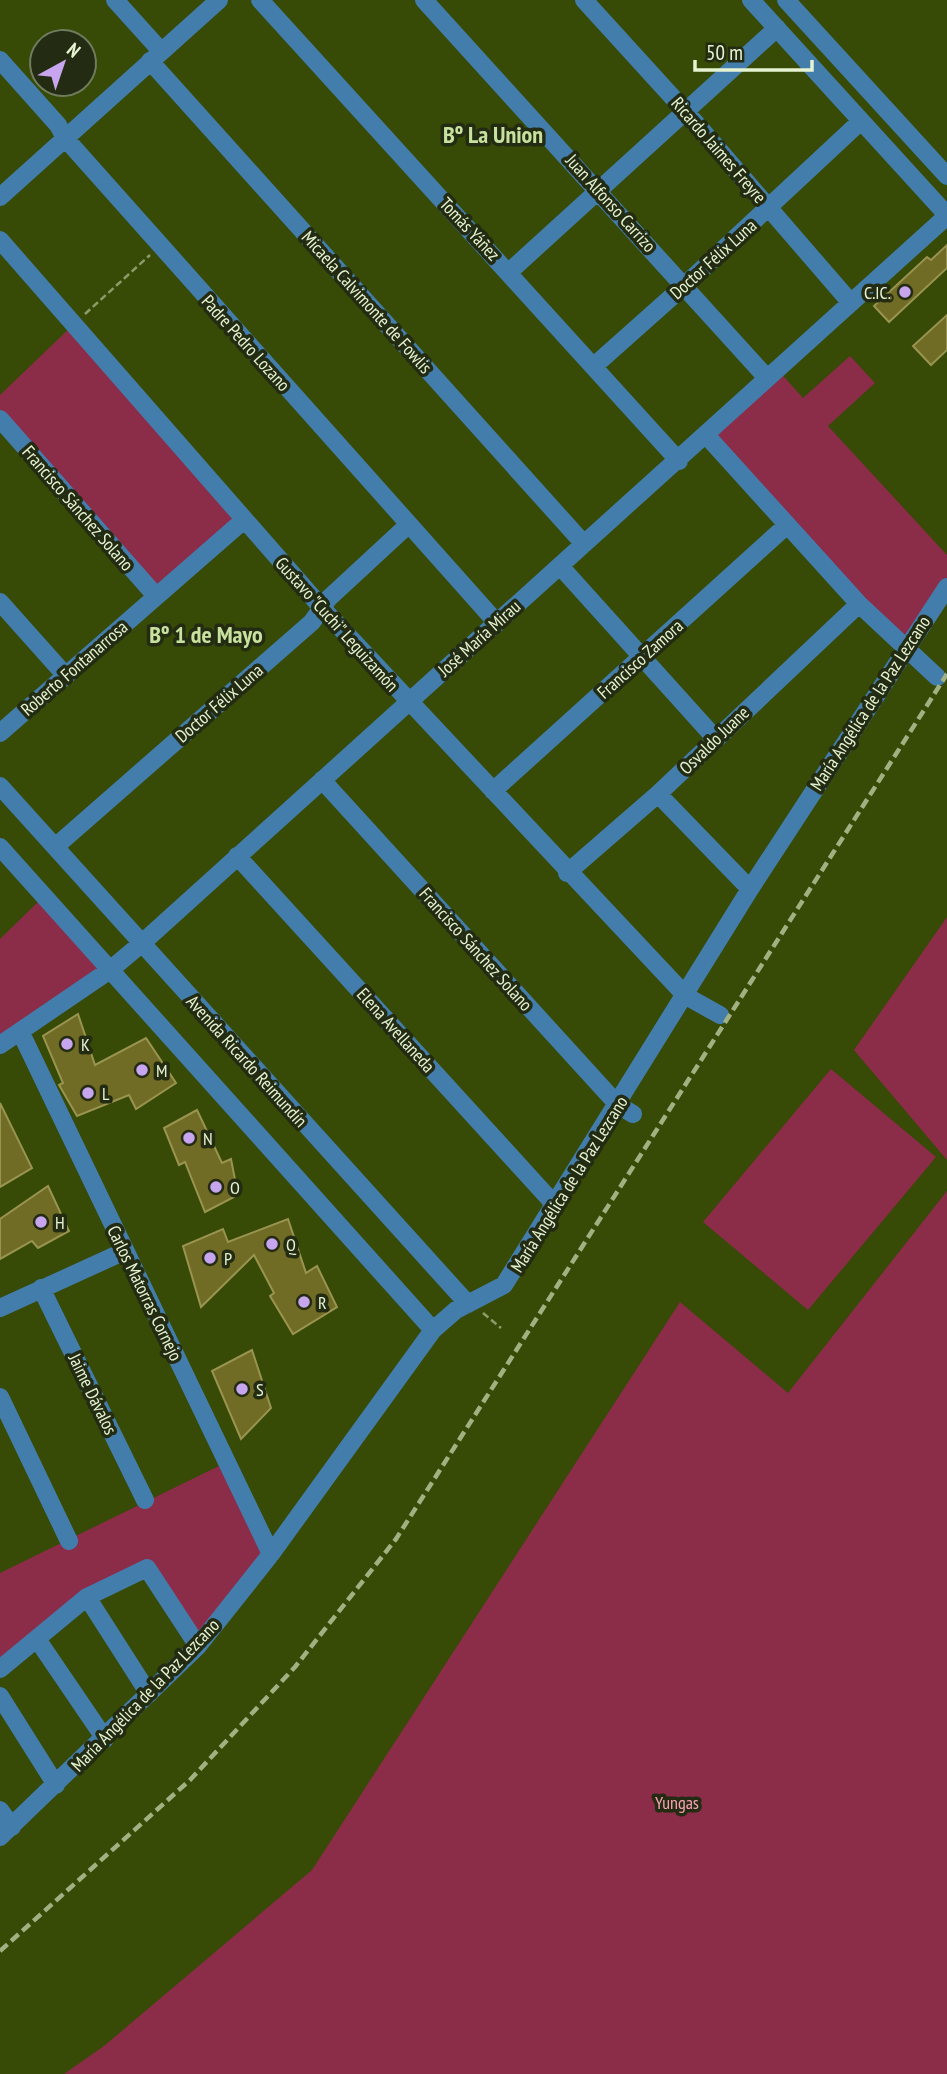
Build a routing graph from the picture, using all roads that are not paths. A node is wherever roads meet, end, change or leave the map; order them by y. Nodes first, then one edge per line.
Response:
1 (115, 0) edge
2 (219, 0) edge
3 (260, 0) edge
4 (424, 0) edge
5 (584, 0) edge
6 (751, 0) edge
7 (786, 0) edge
8 (777, 28) junction
9 (156, 56) junction
10 (0, 60) edge
11 (686, 112) junction
12 (861, 121) junction
13 (65, 138) junction
14 (947, 176) edge
15 (600, 191) junction
16 (0, 197) edge
17 (770, 208) junction
18 (947, 216) edge
19 (0, 240) edge
20 (509, 272) junction
21 (685, 285) junction
22 (851, 303) junction
23 (594, 366) junction
24 (767, 378) junction
25 (0, 419) edge
26 (706, 435) junction
27 (679, 461) junction
28 (244, 520) junction
29 (408, 525) junction
30 (786, 526) junction
31 (584, 544) junction
32 (560, 566) junction
33 (947, 587) edge
34 (156, 596) junction
35 (0, 602) edge
36 (859, 604) junction
37 (321, 608) junction
38 (497, 623) junction
39 (904, 649) junction
40 (642, 657) junction
41 (66, 676) junction
42 (937, 677) dead end
43 (408, 702) junction
44 (0, 733) edge
45 (715, 738) junction
46 (322, 780) junction
47 (0, 786) edge
48 (493, 791) junction
49 (658, 794) junction
50 (0, 847) edge
51 (55, 847) junction
52 (237, 856) junction
53 (567, 873) junction
54 (750, 889) junction
55 (141, 944) junction
56 (110, 970) junction
57 (686, 996) junction
58 (720, 1015) dead end
59 (20, 1031) junction
60 (0, 1045) edge
61 (626, 1110) junction
62 (555, 1205) junction
63 (125, 1251) junction
64 (41, 1288) junction
65 (468, 1304) junction
66 (0, 1308) edge
67 (433, 1330) junction
68 (0, 1396) edge
69 (145, 1500) dead end
70 (69, 1541) dead end
71 (271, 1554) junction
72 (87, 1597) junction
73 (37, 1639) junction
74 (198, 1646) junction
75 (0, 1669) edge
76 (149, 1694) junction
77 (0, 1696) edge
78 (104, 1739) junction
79 (56, 1785) junction
80 (0, 1810) edge
81 (6, 1832) edge

1 - 9 street, Micaela Calvimonte de Fowlis
2 - 9 street
3 - 20 street, Tomás Yáñez
4 - 15 street, Juan Alfonso Carrizo
5 - 11 street, Ricardo Jaimes Freyre
6 - 8 street
7 - 14 street
8 - 11 street
8 - 12 street
9 - 13 street
9 - 31 street, Micaela Calvimonte de Fowlis
10 - 13 street, Padre Pedro Lozano
11 - 15 street
11 - 17 street, Ricardo Jaimes Freyre
12 - 17 street, Doctor Félix Luna
12 - 18 street
13 - 16 street
13 - 29 street, Padre Pedro Lozano
15 - 20 street
15 - 21 street, Juan Alfonso Carrizo
17 - 21 street, Doctor Félix Luna
17 - 22 street, Ricardo Jaimes Freyre
18 - 22 street, José María Mirau
19 - 28 street, Gustavo "Cuchi" Leguizamón
20 - 23 street, Tomás Yáñez
21 - 23 street, Doctor Félix Luna
21 - 24 street, Juan Alfonso Carrizo
22 - 24 street, José María Mirau
23 - 27 street, Tomás Yáñez
24 - 26 street, José María Mirau
25 - 34 street, Francisco Sánchez Solano
26 - 27 street, José María Mirau
26 - 30 street
27 - 31 street, José María Mirau
28 - 34 street, Roberto Fontanarrosa
28 - 37 street, Gustavo "Cuchi" Leguizamón
29 - 37 street, Doctor Félix Luna
29 - 38 street, Padre Pedro Lozano
30 - 36 street
30 - 40 street, Francisco Zamora
31 - 32 street, José María Mirau
32 - 38 street, José María Mirau
32 - 40 street
33 - 39 street, María Angélica de la Paz Lezcano
34 - 41 street, Roberto Fontanarrosa
35 - 41 street
36 - 39 street
36 - 45 street, Osvaldo Juane
37 - 43 street, Gustavo "Cuchi" Leguizamón
37 - 51 street, Doctor Félix Luna
38 - 43 street, José María Mirau
39 - 42 street
39 - 54 street, María Angélica de la Paz Lezcano
40 - 45 street
40 - 48 street, Francisco Zamora
41 - 44 street, Roberto Fontanarrosa
43 - 46 street, José María Mirau
43 - 48 street, Gustavo "Cuchi" Leguizamón
45 - 49 street, Osvaldo Juane
46 - 52 street, José María Mirau
46 - 61 street, Francisco Sánchez Solano
47 - 51 street, Avenida Ricardo Reimundín
48 - 53 street, Gustavo "Cuchi" Leguizamón
49 - 53 street, Osvaldo Juane
49 - 54 street
50 - 56 street
51 - 55 street, Avenida Ricardo Reimundín
52 - 55 street, José María Mirau
52 - 62 street, Elena Avellaneda
53 - 57 street, Gustavo "Cuchi" Leguizamón
54 - 57 street, María Angélica de la Paz Lezcano
55 - 56 street, José María Mirau
55 - 65 street, Avenida Ricardo Reimundín
56 - 59 street, José María Mirau
56 - 67 street
57 - 58 street, Gustavo "Cuchi" Leguizamón
57 - 61 street, María Angélica de la Paz Lezcano
59 - 60 street, José María Mirau
59 - 63 street, Carlos Matorras Cornejo
61 - 62 street, María Angélica de la Paz Lezcano
62 - 65 street, María Angélica de la Paz Lezcano
63 - 64 street
63 - 71 street, Carlos Matorras Cornejo
64 - 66 street
64 - 69 street, Jaime Dávalos
65 - 67 street, María Angélica de la Paz Lezcano
67 - 71 street, María Angélica de la Paz Lezcano
68 - 70 street
71 - 74 street, María Angélica de la Paz Lezcano
72 - 73 street
72 - 74 street
72 - 76 street
73 - 75 street
73 - 78 street
74 - 76 street, María Angélica de la Paz Lezcano
76 - 78 street, María Angélica de la Paz Lezcano
77 - 79 street
78 - 79 street, María Angélica de la Paz Lezcano
79 - 81 street, María Angélica de la Paz Lezcano
80 - 81 street

